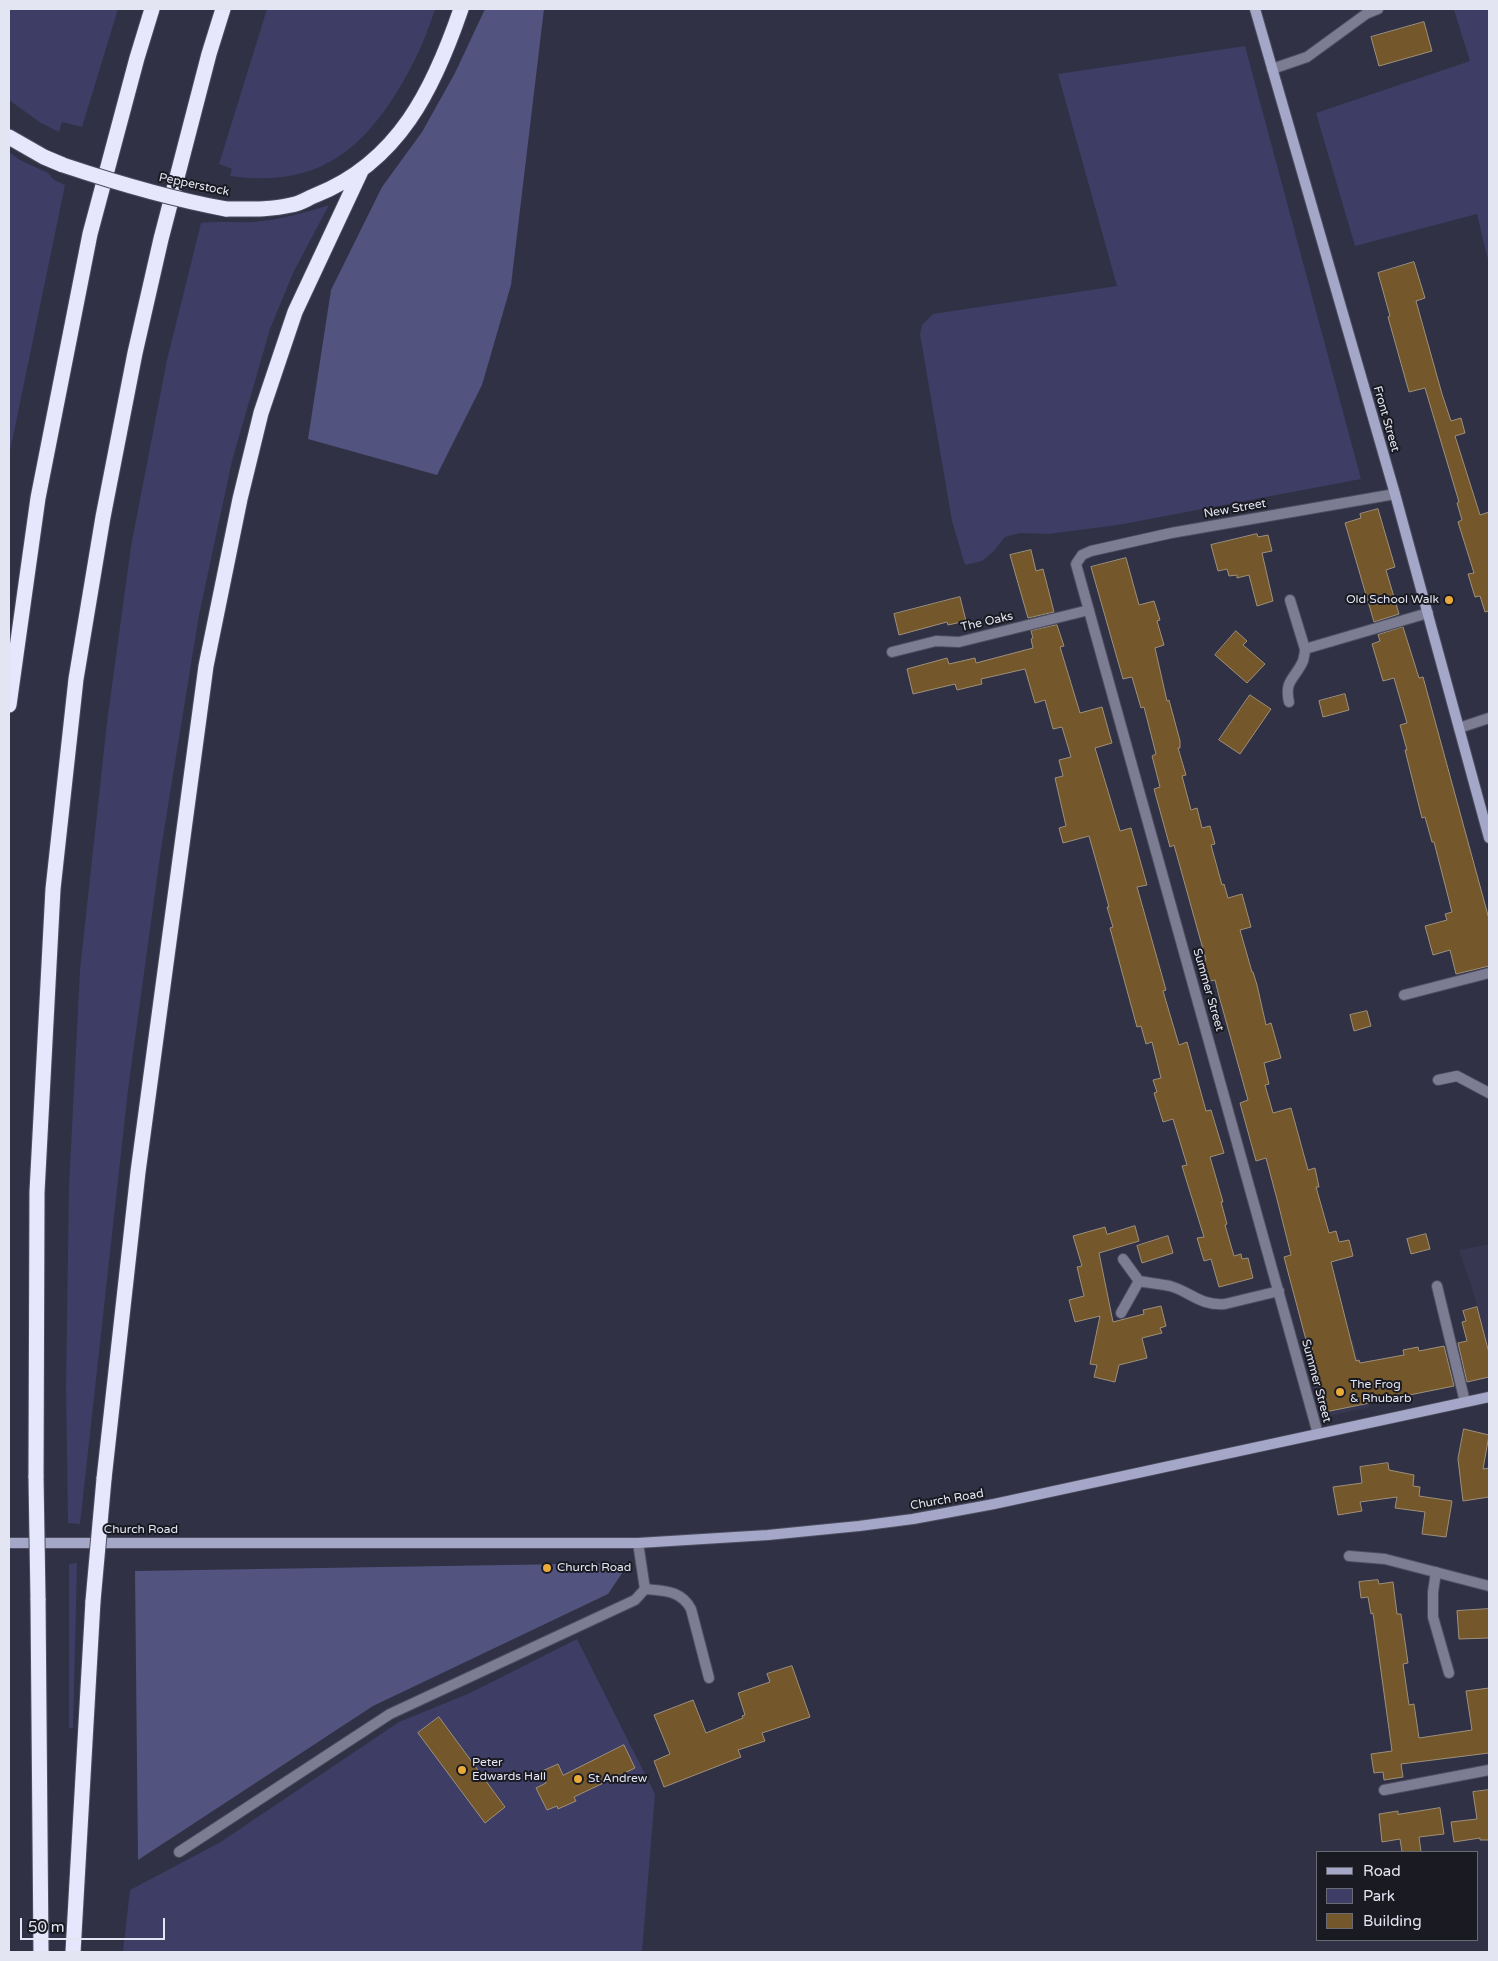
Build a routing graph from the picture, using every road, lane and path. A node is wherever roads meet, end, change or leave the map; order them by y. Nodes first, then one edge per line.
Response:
1 (152, 9) edge
2 (223, 9) edge
3 (461, 9) edge
4 (1255, 9) edge
5 (1378, 9) edge
6 (1272, 69) junction
7 (9, 137) edge
8 (361, 171) junction
9 (1395, 494) junction
10 (1082, 556) joint
11 (1290, 600) dead end
12 (1089, 610) junction
13 (1428, 613) junction
14 (1306, 649) junction
15 (892, 652) dead end
16 (1289, 702) dead end
17 (9, 705) edge
18 (1489, 718) edge
19 (1459, 728) junction
20 (1489, 838) edge
21 (1489, 973) edge
22 (1404, 995) dead end
23 (1438, 1080) dead end
24 (1489, 1093) edge
25 (1123, 1259) dead end
26 (1139, 1281) junction
27 (1436, 1286) dead end
28 (1279, 1291) junction
29 (1121, 1313) dead end
30 (1489, 1397) edge
31 (1466, 1402) junction
32 (1318, 1434) junction
33 (9, 1542) edge
34 (638, 1543) junction
35 (1349, 1556) dead end
36 (1436, 1572) junction
37 (1489, 1586) edge
38 (644, 1589) junction
39 (1449, 1673) dead end
40 (709, 1678) dead end
41 (1489, 1770) edge
42 (1384, 1790) dead end
43 (179, 1852) dead end
44 (41, 1952) edge
45 (73, 1952) edge

1 - 17 highway
2 - 44 highway, bridge
3 - 8 highway, Pepperstock
4 - 6 main road, Front Street
5 - 6 street
6 - 9 main road, Front Street
7 - 8 highway, Pepperstock, bridge
8 - 45 highway, bridge
9 - 10 street, New Street
9 - 13 main road, Front Street
10 - 12 street, Summer Street
11 - 14 street
12 - 15 street, The Oaks
12 - 28 street, Summer Street
13 - 14 street
13 - 19 main road, Front Street
14 - 16 street
18 - 19 street
19 - 20 main road, Front Street
21 - 22 street
23 - 24 street
25 - 26 street
26 - 28 street
26 - 29 street
27 - 31 street
28 - 32 street, Summer Street
30 - 31 main road, Church Road
31 - 32 main road, Church Road
32 - 34 main road, Church Road
33 - 34 main road, Church Road
34 - 38 street
35 - 36 street
36 - 37 street
36 - 39 street
38 - 40 street
38 - 43 street
41 - 42 street

